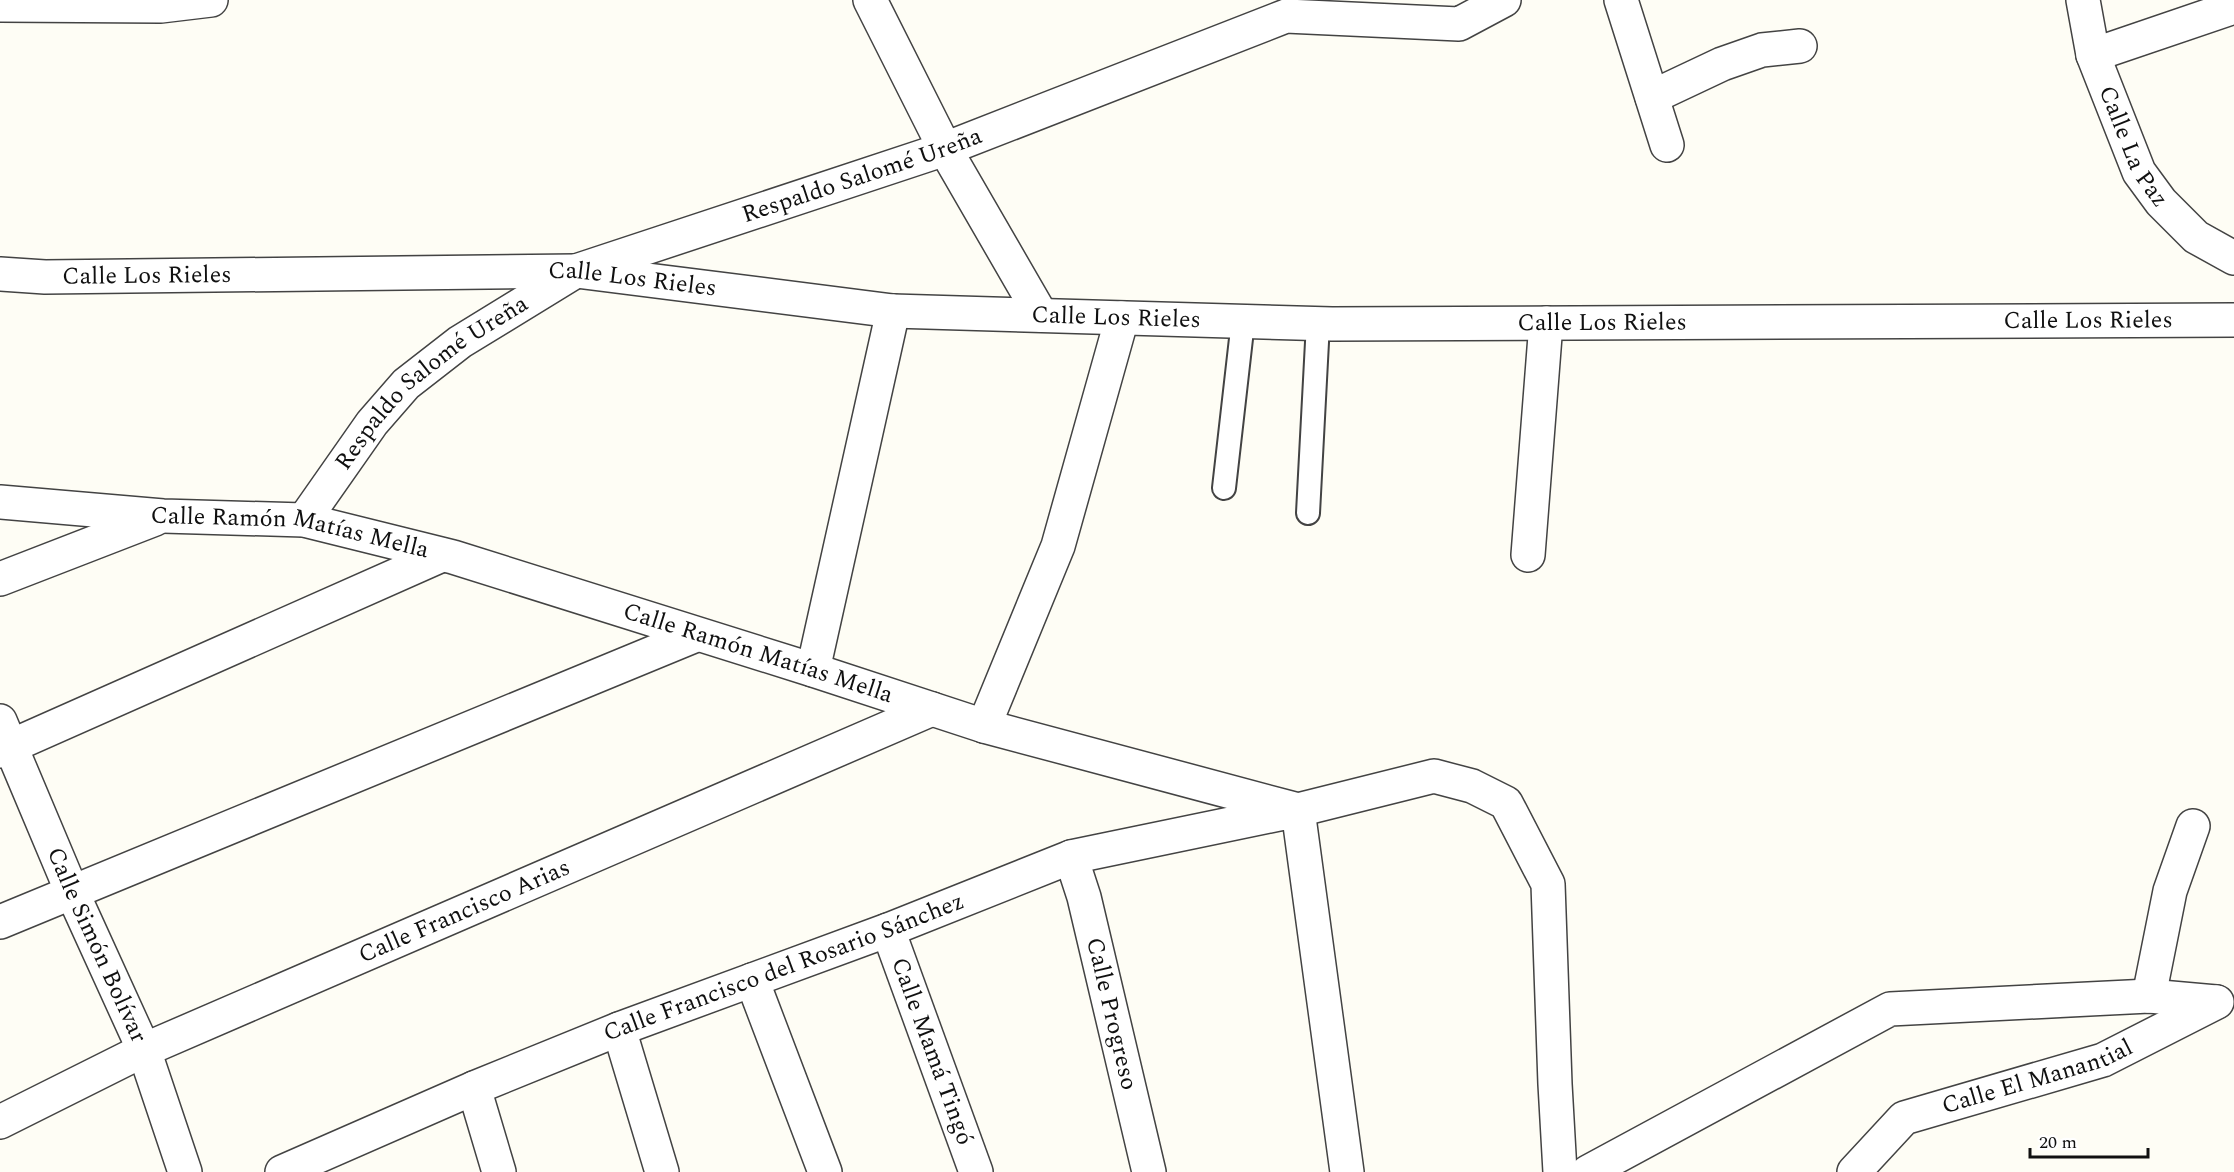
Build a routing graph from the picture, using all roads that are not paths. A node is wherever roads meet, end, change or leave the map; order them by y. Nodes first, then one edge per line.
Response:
1 (211, 0) edge
2 (870, 0) edge
3 (1504, 0) edge
4 (1622, 0) edge
5 (2083, 0) edge
6 (0, 5) edge
7 (1294, 5) edge
8 (2234, 8) edge
9 (1800, 45) dead end
10 (2093, 55) junction
11 (1652, 97) junction
12 (1667, 145) dead end
13 (945, 149) junction
14 (2234, 258) edge
15 (576, 271) junction
16 (0, 274) edge
17 (893, 311) junction
18 (1041, 315) junction
19 (1122, 318) junction
20 (1243, 321) junction
21 (2234, 321) edge
22 (1546, 323) junction
23 (1318, 324) junction
24 (1224, 488) dead end
25 (0, 502) edge
26 (1308, 513) dead end
27 (163, 516) junction
28 (304, 520) junction
29 (442, 555) junction
30 (1528, 555) dead end
31 (0, 579) edge
32 (696, 635) junction
33 (813, 670) junction
34 (932, 709) junction
35 (984, 726) junction
36 (3, 739) edge
37 (1298, 810) junction
38 (2193, 826) dead end
39 (1071, 857) junction
40 (72, 892) junction
41 (0, 922) edge
42 (888, 930) junction
43 (752, 980) junction
44 (2149, 996) junction
45 (2225, 1002) edge
46 (619, 1029) junction
47 (144, 1050) junction
48 (474, 1089) junction
49 (0, 1122) edge
50 (351, 1158) edge
51 (185, 1172) edge
52 (282, 1172) edge
53 (499, 1172) edge
54 (662, 1172) edge
55 (825, 1172) edge
56 (976, 1172) edge
57 (1149, 1172) edge
58 (1347, 1172) edge
59 (1560, 1172) edge
60 (1588, 1172) edge
61 (1854, 1172) edge

1 - 6 street
2 - 13 street
3 - 7 street, Respaldo Salomé Ureña
4 - 11 street
5 - 10 street, Calle La Paz
7 - 13 street, Respaldo Salomé Ureña
8 - 10 street
9 - 11 street
10 - 14 street, Calle La Paz
11 - 12 street
13 - 15 street, Respaldo Salomé Ureña
13 - 18 street
15 - 16 street, Calle Los Rieles
15 - 17 street, Calle Los Rieles
15 - 28 street, Respaldo Salomé Ureña
17 - 18 street, Calle Los Rieles
17 - 33 street
18 - 19 street, Calle Los Rieles
19 - 20 street, Calle Los Rieles
19 - 35 street
20 - 23 street, Calle Los Rieles
20 - 24 lane
21 - 22 street, Calle Los Rieles
22 - 23 street, Calle Los Rieles
22 - 30 street
23 - 26 lane
25 - 27 street, Calle Ramón Matías Mella
27 - 28 street, Calle Ramón Matías Mella
27 - 31 street
28 - 29 street, Calle Ramón Matías Mella
29 - 32 street, Calle Ramón Matías Mella
29 - 36 street
32 - 33 street, Calle Ramón Matías Mella
32 - 40 street
33 - 34 street, Calle Ramón Matías Mella
34 - 35 street, Calle Ramón Matías Mella
34 - 47 street, Calle Francisco Arias
35 - 37 street, Calle Ramón Matías Mella
36 - 40 street, Calle Simón Bolívar
37 - 39 street, Calle Francisco del Rosario Sánchez
37 - 58 street
37 - 59 street, Calle Ramón Matías Mella
38 - 44 street
39 - 42 street, Calle Francisco del Rosario Sánchez
39 - 57 street, Calle Progreso
40 - 41 street
40 - 47 street, Calle Simón Bolívar
42 - 43 street, Calle Francisco del Rosario Sánchez
42 - 56 street, Calle Mamá Tingó
43 - 46 street, Calle Francisco del Rosario Sánchez
43 - 55 street
44 - 45 street
44 - 60 street
45 - 61 street, Calle El Manantial
46 - 48 street, Calle Francisco del Rosario Sánchez
46 - 54 street
47 - 49 street, Calle Francisco Arias
47 - 51 street, Calle Simón Bolívar
48 - 50 street, Calle Francisco del Rosario Sánchez
48 - 53 street
50 - 52 street, Calle Francisco del Rosario Sánchez

